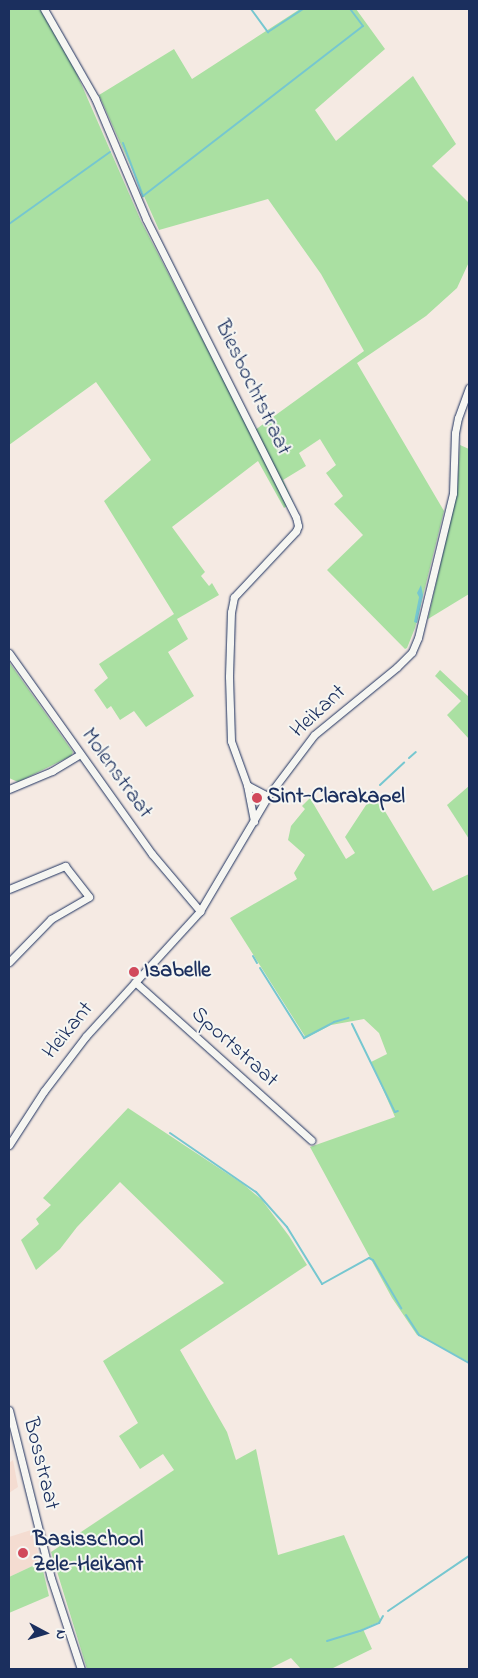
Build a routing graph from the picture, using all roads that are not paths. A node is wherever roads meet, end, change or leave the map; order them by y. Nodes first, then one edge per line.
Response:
1 (44, 9) edge
2 (469, 388) edge
3 (9, 653) edge
4 (80, 754) junction
5 (247, 785) junction
6 (9, 789) edge
7 (268, 796) junction
8 (254, 821) junction
9 (9, 889) edge
10 (200, 911) junction
11 (9, 962) edge
12 (135, 982) junction
13 (311, 1140) dead end
14 (9, 1145) edge
15 (9, 1410) edge
16 (81, 1669) edge

1 - 5 street, Biesbochtstraat
2 - 7 street, Heikant
3 - 4 street, Molenstraat
4 - 6 street
4 - 10 street, Molenstraat
5 - 7 street
5 - 8 street, Biesbochtstraat
7 - 8 street, Heikant
8 - 10 street, Heikant
9 - 11 street
10 - 12 street, Heikant
12 - 13 street, Sportstraat
12 - 14 street, Heikant
15 - 16 street, Bosstraat

